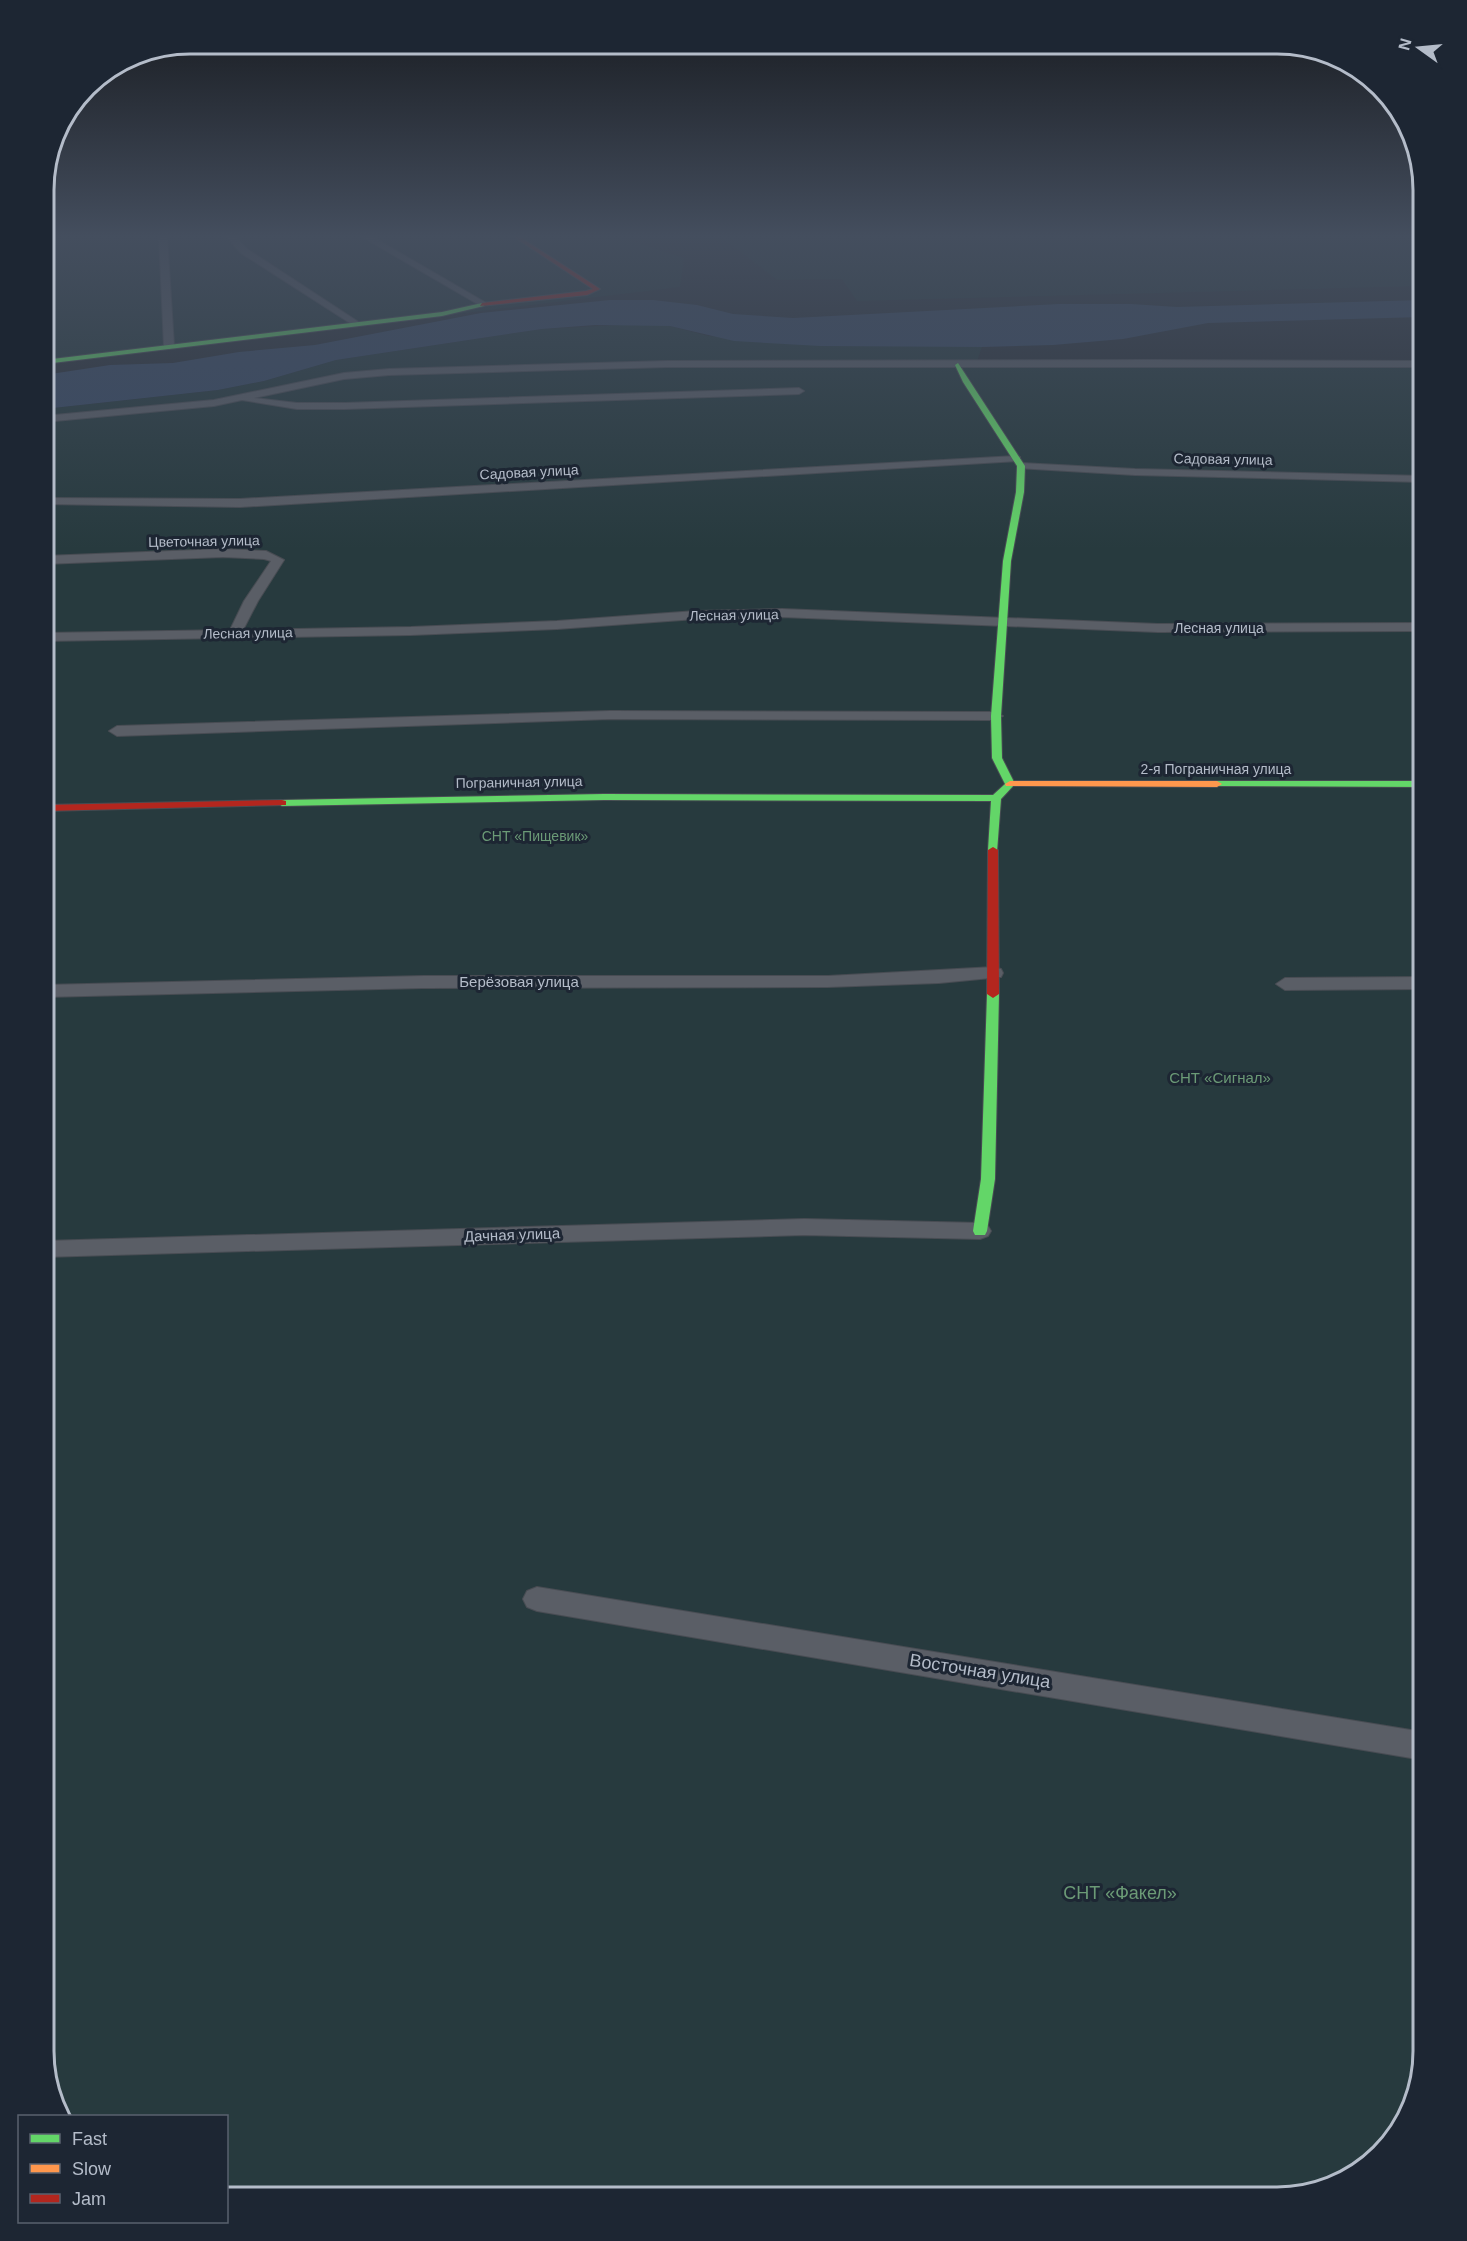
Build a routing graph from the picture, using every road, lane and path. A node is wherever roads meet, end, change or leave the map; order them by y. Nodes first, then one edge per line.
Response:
1 (170, 340) edge
2 (224, 340) edge
3 (170, 346) junction
4 (54, 361) edge
5 (1413, 364) edge
6 (958, 365) junction
7 (799, 391) dead end
8 (238, 397) junction
9 (54, 418) edge
10 (1019, 463) junction
11 (1413, 479) edge
12 (54, 501) edge
13 (54, 560) edge
14 (1003, 621) junction
15 (1413, 627) edge
16 (235, 633) junction
17 (54, 637) edge
18 (996, 716) junction
19 (117, 731) dead end
20 (1010, 784) junction
21 (1413, 784) edge
22 (996, 798) junction
23 (54, 808) edge
24 (994, 973) junction
25 (1413, 983) edge
26 (1285, 984) dead end
27 (54, 991) edge
28 (980, 1231) joint
29 (54, 1249) edge
30 (537, 1599) dead end
31 (1413, 1744) edge

1 - 3 lane
2 - 3 street
3 - 4 street
5 - 6 lane
6 - 8 lane
6 - 10 street
7 - 8 lane
8 - 9 lane
10 - 11 lane, Садовая улица
10 - 12 lane, Садовая улица
10 - 14 street
13 - 16 lane, Цветочная улица
14 - 15 lane, Лесная улица
14 - 16 lane, Лесная улица
14 - 18 street
16 - 17 lane, Лесная улица
18 - 19 lane
18 - 20 street
20 - 21 street, 2-я Пограничная улица
20 - 22 street
22 - 23 street, Пограничная улица
22 - 24 street
24 - 27 lane, Берёзовая улица
24 - 28 street
25 - 26 lane
28 - 29 lane, Дачная улица
30 - 31 lane, Восточная улица

